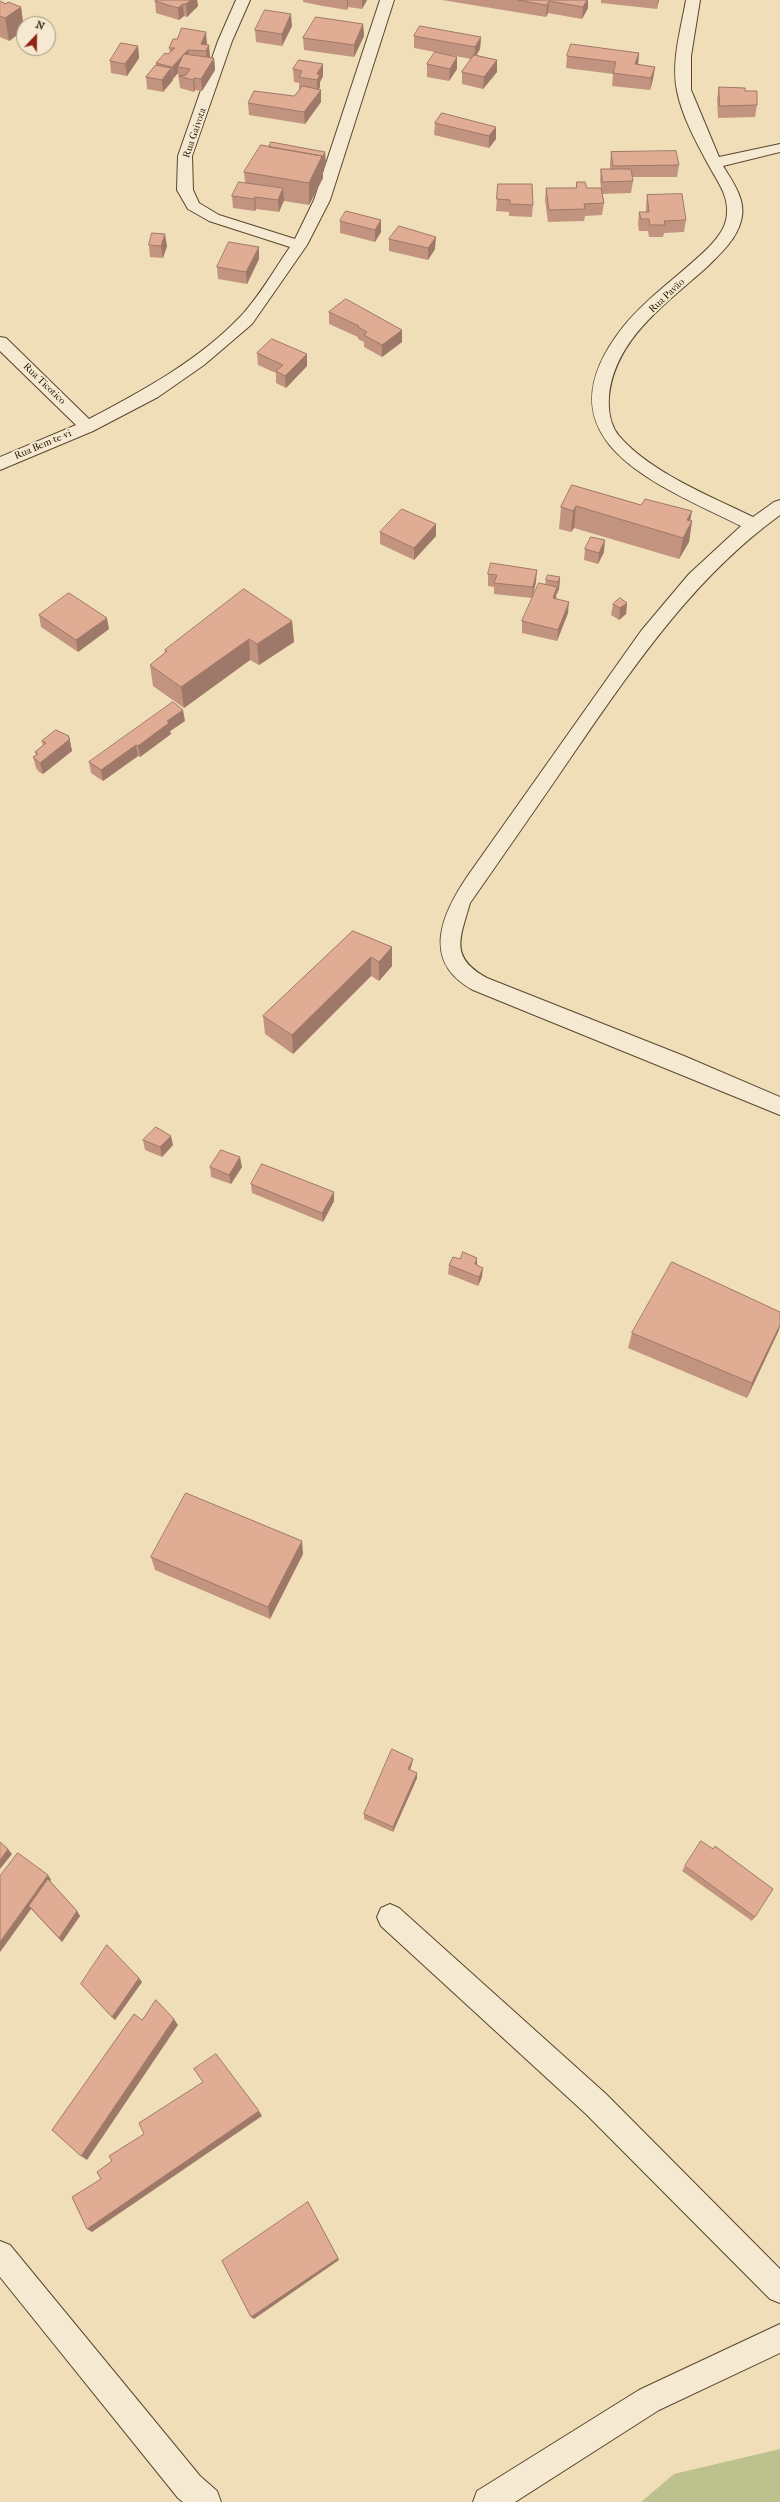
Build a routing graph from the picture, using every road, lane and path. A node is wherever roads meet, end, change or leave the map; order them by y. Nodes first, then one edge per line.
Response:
1 (243, 0) edge
2 (386, 0) edge
3 (693, 0) edge
4 (780, 148) edge
5 (715, 163) junction
6 (299, 245) junction
7 (0, 342) edge
8 (87, 427) junction
9 (0, 464) edge
10 (780, 506) edge
11 (752, 524) junction
12 (780, 1106) edge
13 (390, 1917) dead end
14 (0, 2255) edge
15 (780, 2289) edge
16 (780, 2338) edge
17 (206, 2502) edge
18 (488, 2502) edge

1 - 6 street, Rua Gaivota
2 - 6 street, Rua Bem-te-vi
3 - 5 street, Rua Pavão
4 - 5 street
5 - 11 street, Rua Pavão
6 - 8 street, Rua Bem-te-vi
7 - 8 street, Rua Ticotico
8 - 9 street, Rua Bem-te-vi
10 - 11 street
11 - 12 street
13 - 15 street
14 - 17 street
16 - 18 street

